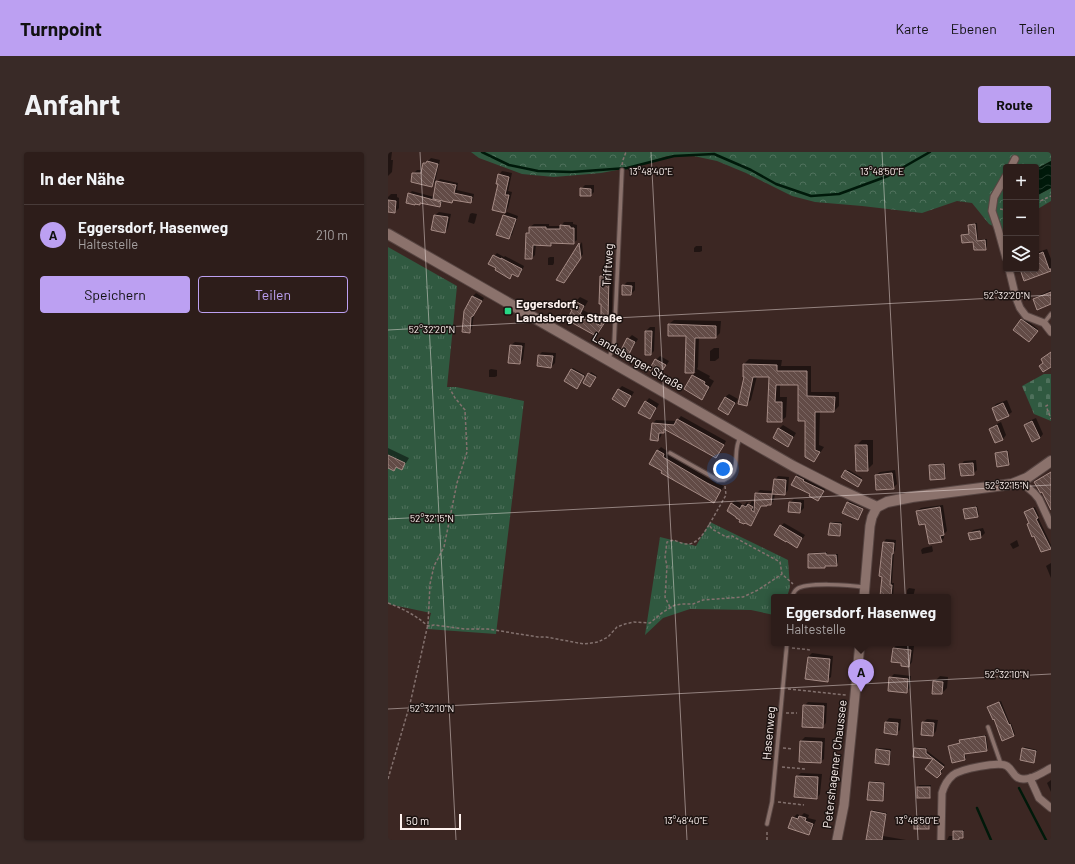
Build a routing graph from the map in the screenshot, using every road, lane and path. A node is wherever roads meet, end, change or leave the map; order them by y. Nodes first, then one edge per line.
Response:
1 (626, 152) edge
2 (1015, 159) dead end
3 (1012, 164) edge
4 (622, 169) joint
5 (1003, 181) edge
6 (1051, 196) edge
7 (1039, 202) edge
8 (388, 234) edge
9 (1003, 247) edge
10 (1010, 272) edge
11 (1051, 314) edge
12 (1044, 323) junction
13 (1051, 332) edge
14 (608, 360) junction
15 (450, 389) dead end
16 (1048, 405) dead end
17 (1051, 419) edge
18 (741, 436) junction
19 (670, 453) dead end
20 (1051, 461) edge
21 (724, 480) junction
22 (1020, 481) junction
23 (877, 507) junction
24 (709, 525) junction
25 (1051, 525) edge
26 (782, 574) junction
27 (864, 587) junction
28 (798, 588) junction
29 (793, 594) edge
30 (864, 594) edge
31 (388, 603) edge
32 (670, 607) junction
33 (428, 626) junction
34 (786, 646) edge
35 (791, 646) edge
36 (860, 646) edge
37 (811, 650) dead end
38 (782, 689) junction
39 (855, 696) junction
40 (780, 712) junction
41 (797, 713) dead end
42 (988, 727) dead end
43 (778, 747) junction
44 (794, 749) dead end
45 (1001, 764) junction
46 (776, 766) junction
47 (1051, 768) edge
48 (805, 769) dead end
49 (1030, 778) junction
50 (388, 779) edge
51 (772, 802) junction
52 (804, 805) dead end
53 (1051, 808) edge
54 (767, 824) joint
55 (767, 840) edge
56 (836, 840) edge
57 (940, 840) edge

1 - 4 path
2 - 3 street
4 - 14 lane, Triftweg
5 - 9 street
6 - 7 path
8 - 14 main road, Landsberger Straße
10 - 12 street
11 - 12 lane
12 - 13 street
14 - 18 main road, Landsberger Straße
15 - 33 path
16 - 17 path
18 - 21 lane
18 - 23 main road, Landsberger Straße
19 - 21 lane
20 - 22 main road
21 - 24 path
22 - 23 main road
22 - 25 street
23 - 27 street
24 - 26 path
24 - 32 path
26 - 28 path
26 - 32 path
27 - 28 lane
27 - 30 street
28 - 29 lane
31 - 33 path
32 - 33 path
33 - 50 path
34 - 38 lane, Hasenweg
35 - 37 path
36 - 39 street, Petershagener Chaussee
38 - 39 path
38 - 40 lane, Hasenweg
39 - 56 street, Petershagener Chaussee
40 - 41 path
40 - 43 lane, Hasenweg
42 - 45 lane
43 - 44 path
43 - 46 lane, Hasenweg
45 - 49 street
45 - 57 street
46 - 48 path
46 - 51 lane, Hasenweg
47 - 49 street
49 - 53 street
51 - 52 path
51 - 54 lane, Hasenweg
54 - 55 path

